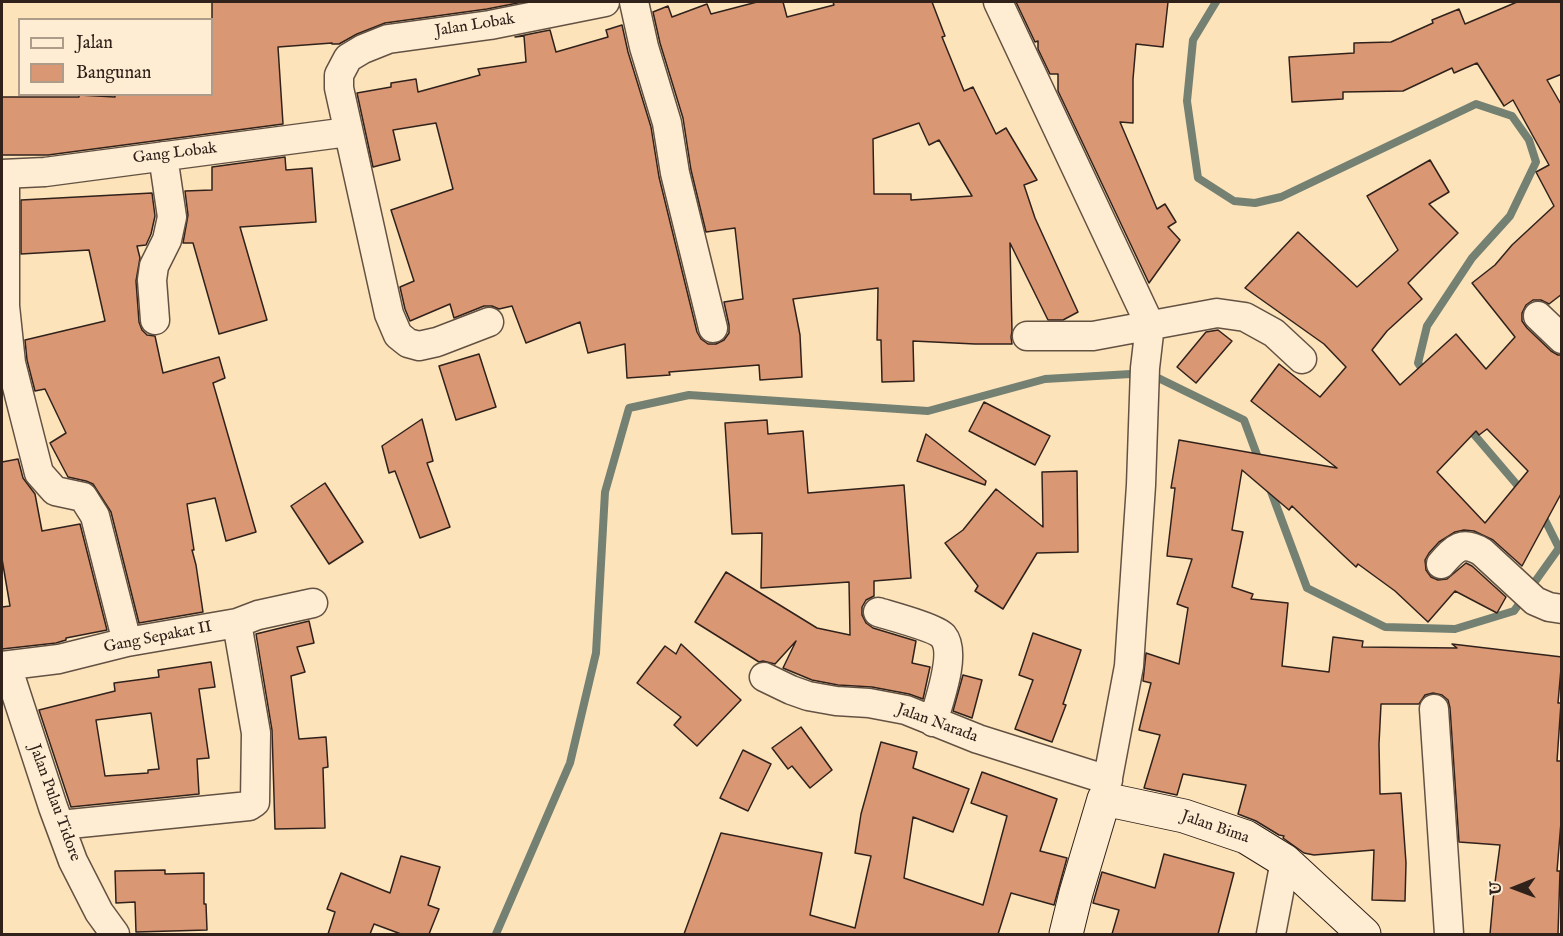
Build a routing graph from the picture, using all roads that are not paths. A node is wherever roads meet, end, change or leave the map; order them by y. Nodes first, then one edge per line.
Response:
1 (605, 2) edge
2 (634, 2) edge
3 (998, 2) edge
4 (348, 132) junction
5 (163, 156) junction
6 (3, 175) edge
7 (1538, 316) dead end
8 (155, 320) dead end
9 (489, 322) dead end
10 (1150, 325) junction
11 (713, 328) dead end
12 (1027, 336) dead end
13 (1562, 339) edge
14 (1302, 359) dead end
15 (1441, 564) dead end
16 (313, 603) dead end
17 (1548, 605) edge
18 (879, 612) dead end
19 (237, 623) junction
20 (127, 642) junction
21 (4, 666) edge
22 (764, 677) dead end
23 (1434, 709) dead end
24 (933, 722) junction
25 (1106, 790) junction
26 (60, 825) junction
27 (1285, 861) junction
28 (115, 934) edge
29 (1066, 934) edge
30 (1271, 934) edge
31 (1364, 934) edge
32 (1449, 934) edge

1 - 4 street, Jalan Lobak
2 - 11 street
3 - 10 street
4 - 5 street, Gang Lobak
4 - 9 street
5 - 6 street, Gang Lobak
5 - 8 street
6 - 20 street
7 - 13 street
10 - 12 street
10 - 14 street
10 - 25 street
15 - 17 street
16 - 19 street, Gang Sepakat II
18 - 24 street
19 - 20 street, Gang Sepakat II
19 - 26 street
20 - 21 street, Gang Sepakat II
21 - 26 street, Jalan Pulau Tidore
22 - 24 street, Jalan Narada
23 - 32 street
24 - 25 street, Jalan Narada
25 - 27 main road, Jalan Bima
25 - 29 main road
26 - 28 street, Jalan Pulau Tidore
27 - 30 street
27 - 31 main road, Jalan Bima

